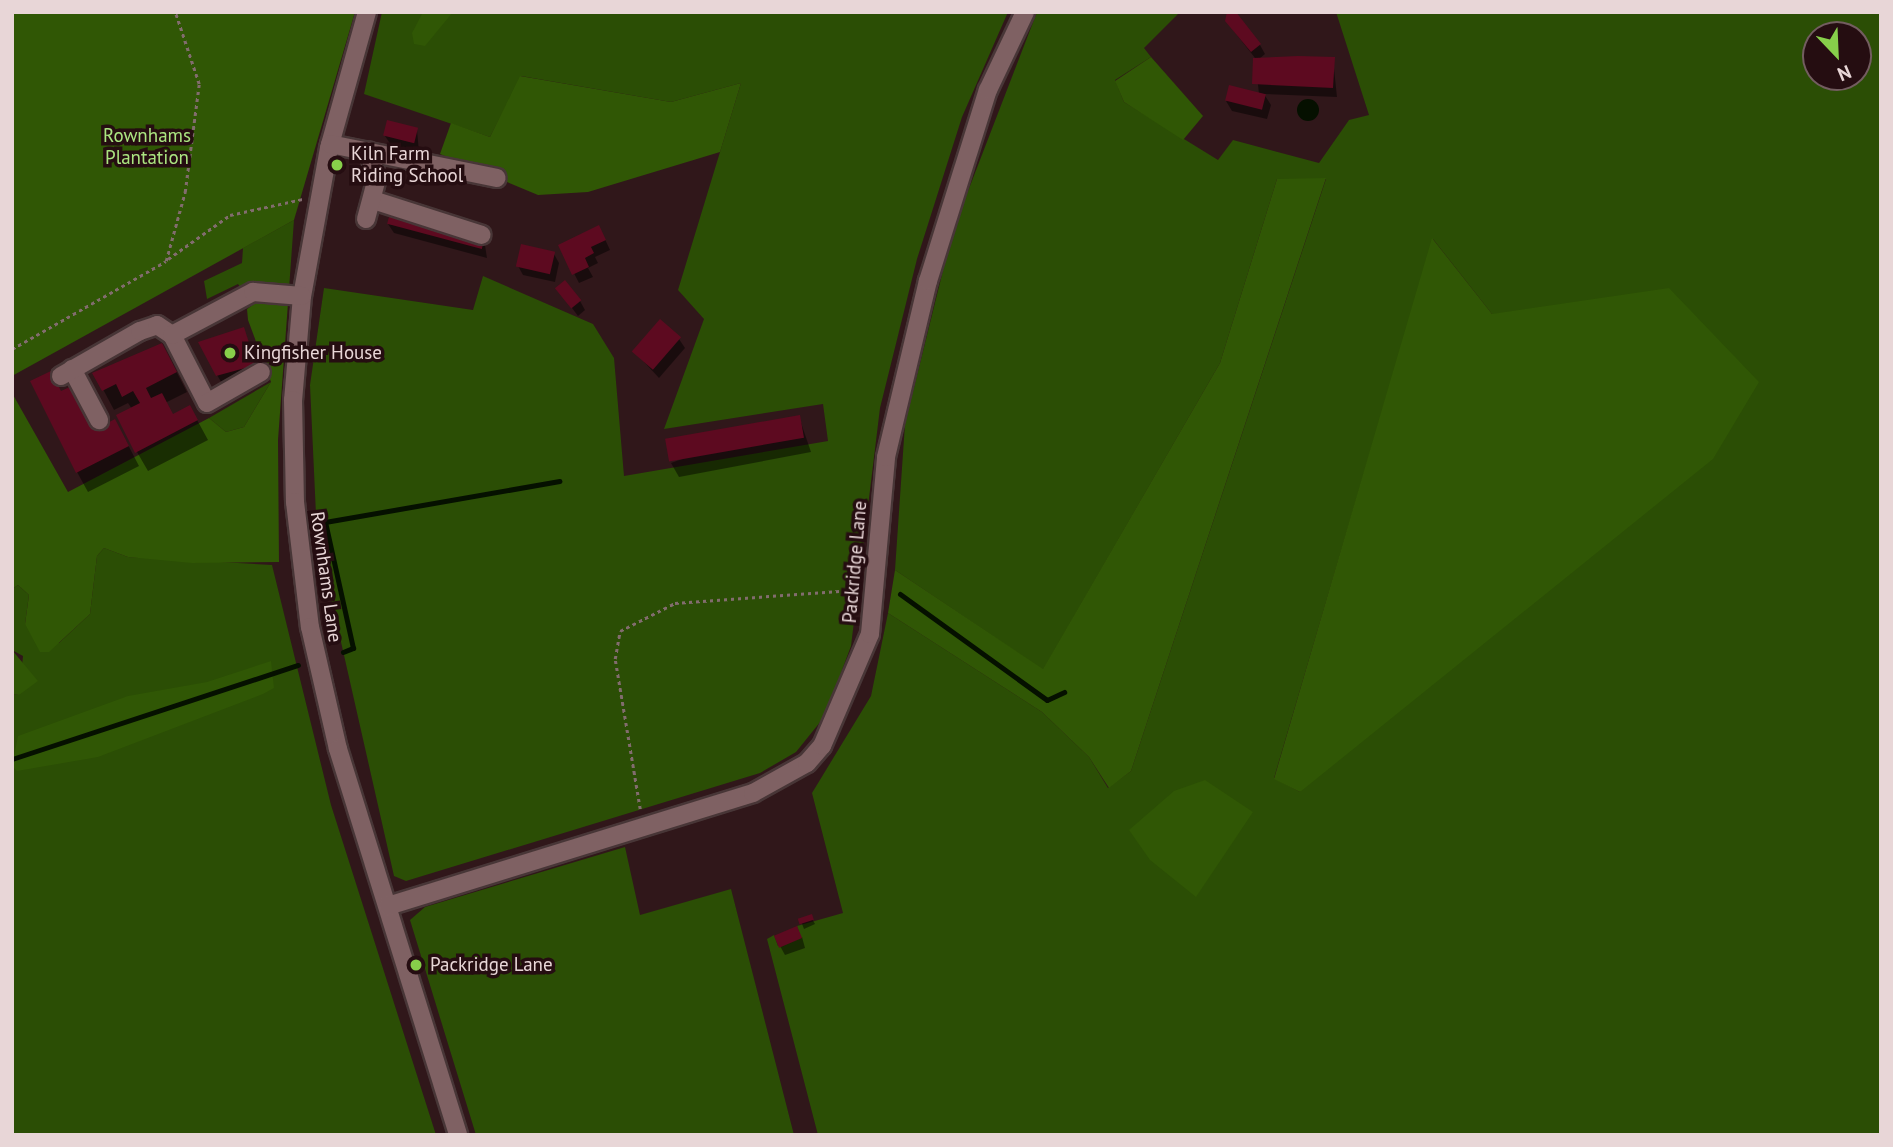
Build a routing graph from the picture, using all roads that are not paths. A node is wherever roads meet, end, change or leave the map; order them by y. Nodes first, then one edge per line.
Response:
1 (367, 12) edge
2 (1025, 12) edge
3 (330, 144) junction
4 (368, 151) junction
5 (497, 177) dead end
6 (373, 200) junction
7 (366, 219) dead end
8 (482, 234) dead end
9 (302, 296) junction
10 (172, 335) junction
11 (261, 372) dead end
12 (99, 421) dead end
13 (388, 906) junction
14 (458, 1135) edge

1 - 3 street, Rownhams Lane
2 - 13 street, Packridge Lane
3 - 4 street
3 - 9 street, Rownhams Lane
4 - 5 street
4 - 6 street
6 - 7 street
6 - 8 street
9 - 10 street
9 - 13 street, Rownhams Lane
10 - 11 street
10 - 12 street
13 - 14 street, Rownhams Lane

